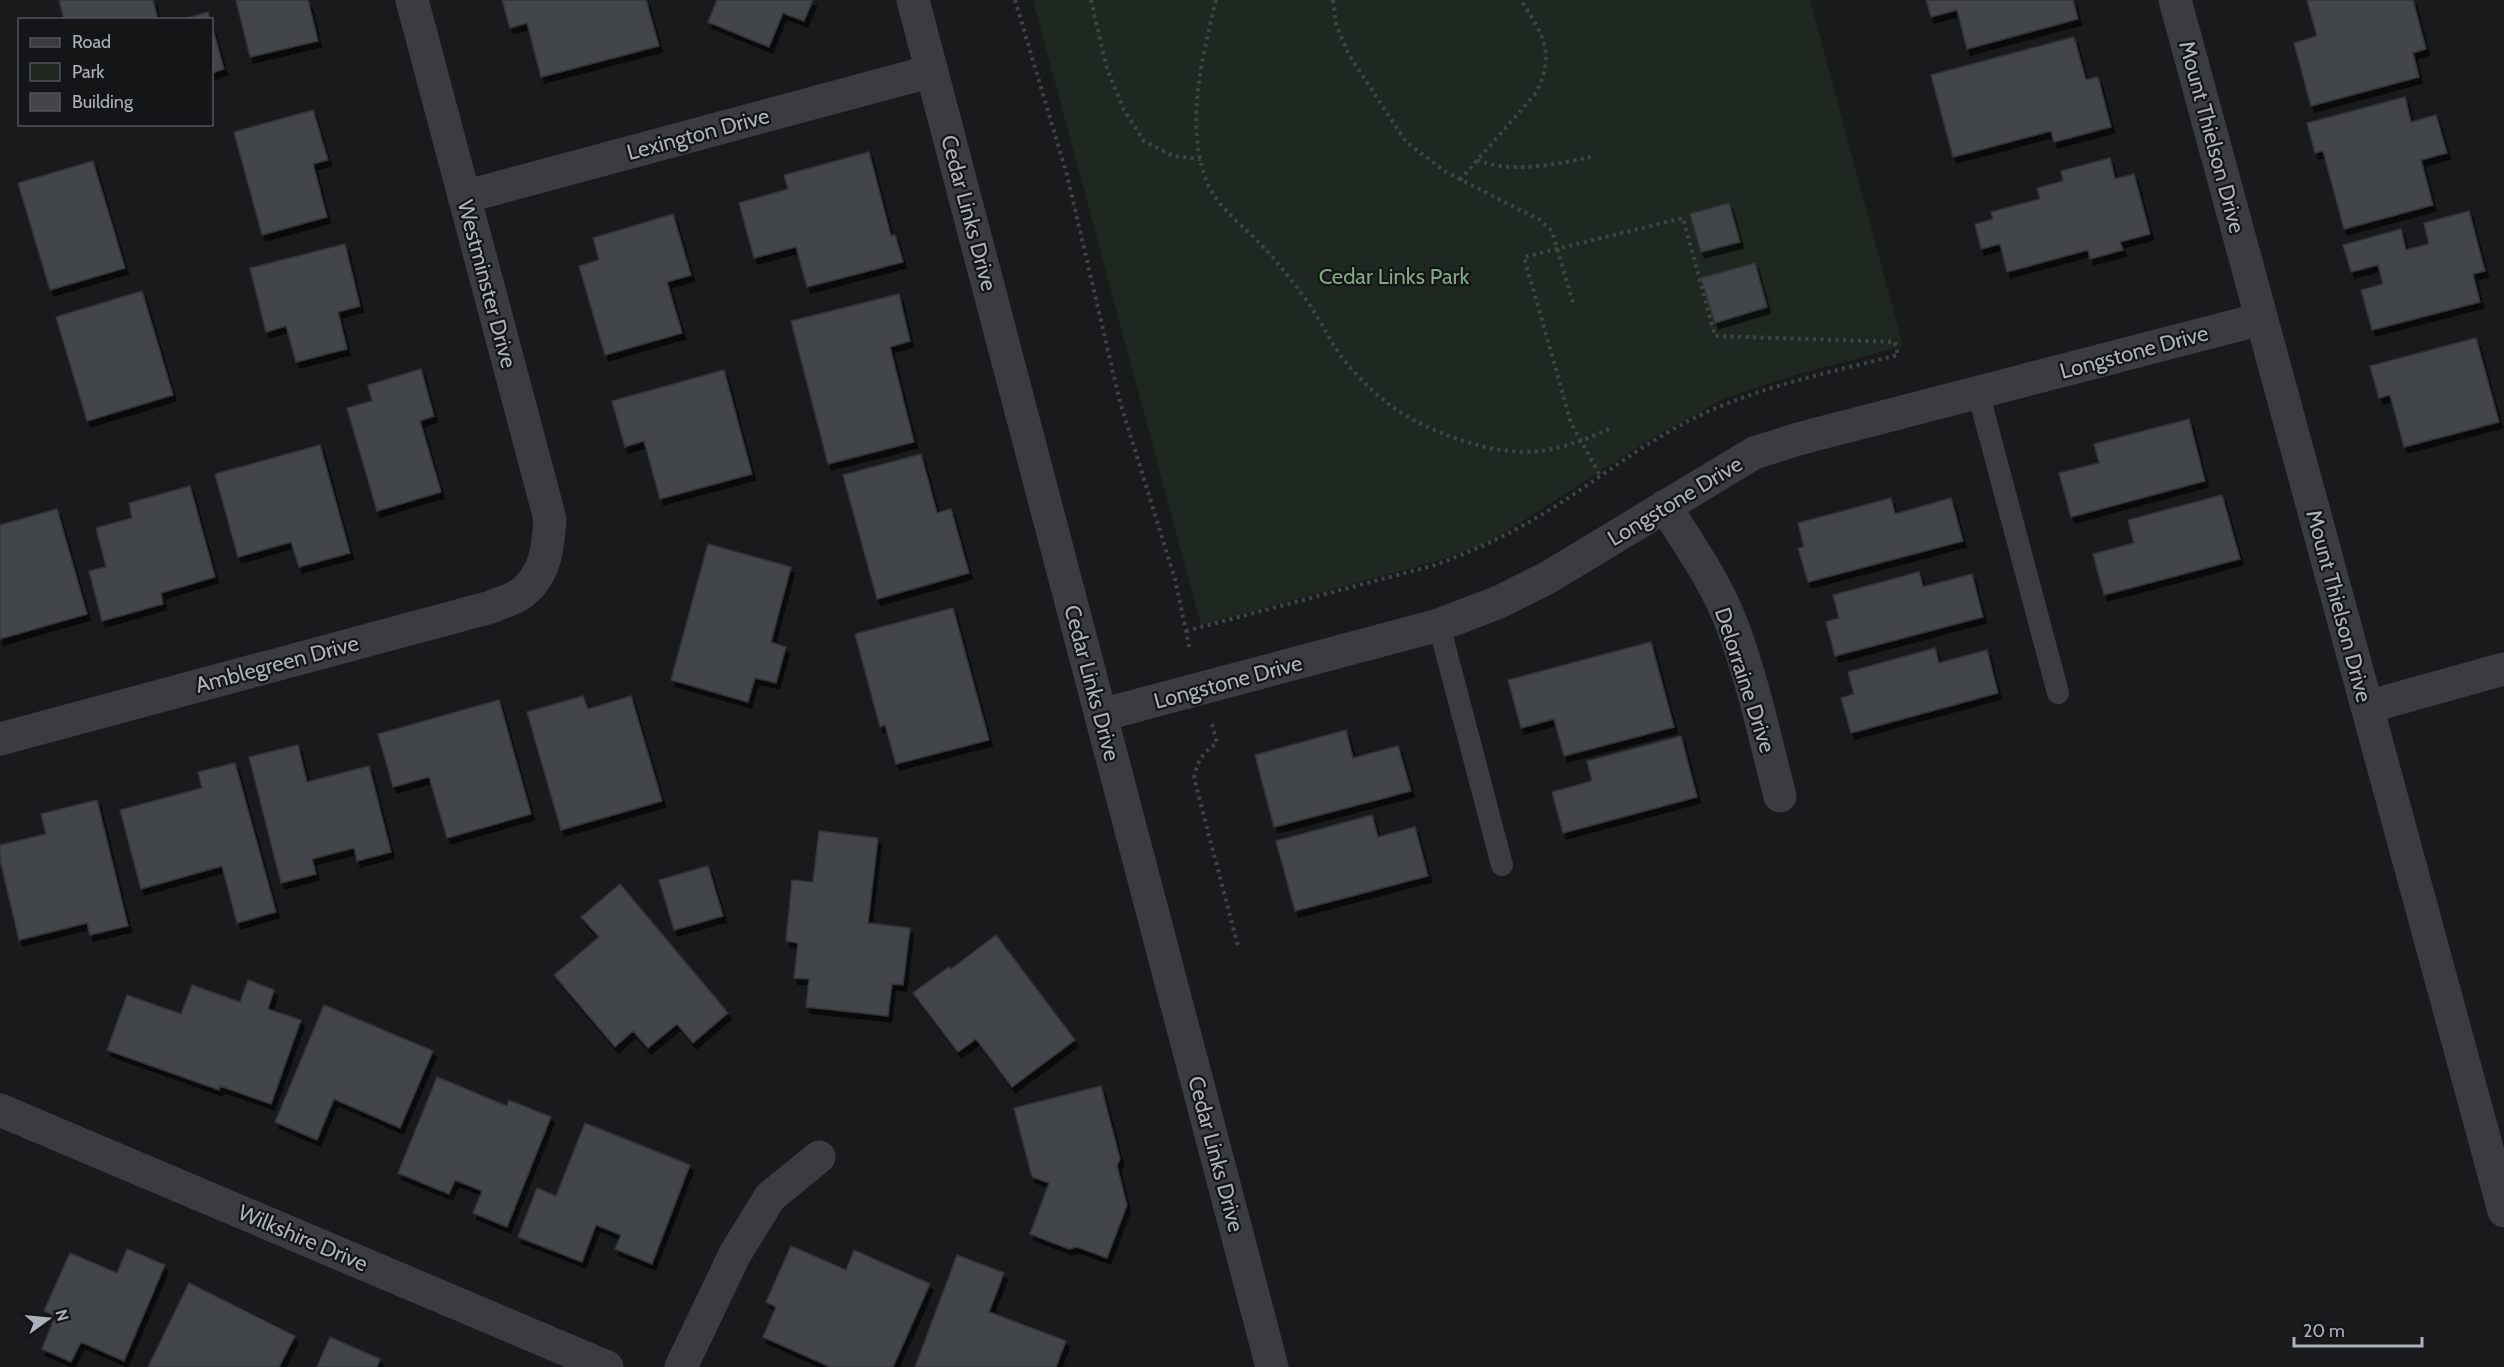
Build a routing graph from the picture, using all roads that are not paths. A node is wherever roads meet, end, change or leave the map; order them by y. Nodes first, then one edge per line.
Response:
1 (412, 0) edge
2 (913, 0) edge
3 (2175, 0) edge
4 (932, 71) junction
5 (464, 196) junction
6 (2261, 319) junction
7 (1978, 392) junction
8 (1665, 506) junction
9 (542, 569) joint
10 (1439, 625) junction
11 (2504, 669) edge
12 (2058, 693) dead end
13 (2367, 707) junction
14 (1101, 715) junction
15 (0, 739) edge
16 (1780, 796) dead end
17 (1502, 864) dead end
18 (0, 1110) edge
19 (819, 1157) dead end
20 (2504, 1211) edge
21 (607, 1367) edge
22 (681, 1367) edge
23 (1272, 1367) edge

1 - 5 street, Westminster Drive
2 - 4 street, Cedar Links Drive
3 - 6 street, Mount Thielson Drive
4 - 5 street, Lexington Drive
4 - 14 street, Cedar Links Drive
5 - 9 street, Westminster Drive
6 - 7 street, Longstone Drive
6 - 13 street, Mount Thielson Drive
7 - 8 street, Longstone Drive
7 - 12 lane
8 - 10 street, Longstone Drive
8 - 16 street, Delorraine Drive
9 - 15 street, Amblegreen Drive
10 - 14 street, Longstone Drive
10 - 17 lane
11 - 13 street
13 - 20 street, Mount Thielson Drive
14 - 23 street, Cedar Links Drive
18 - 21 street, Wilkshire Drive
19 - 22 street

